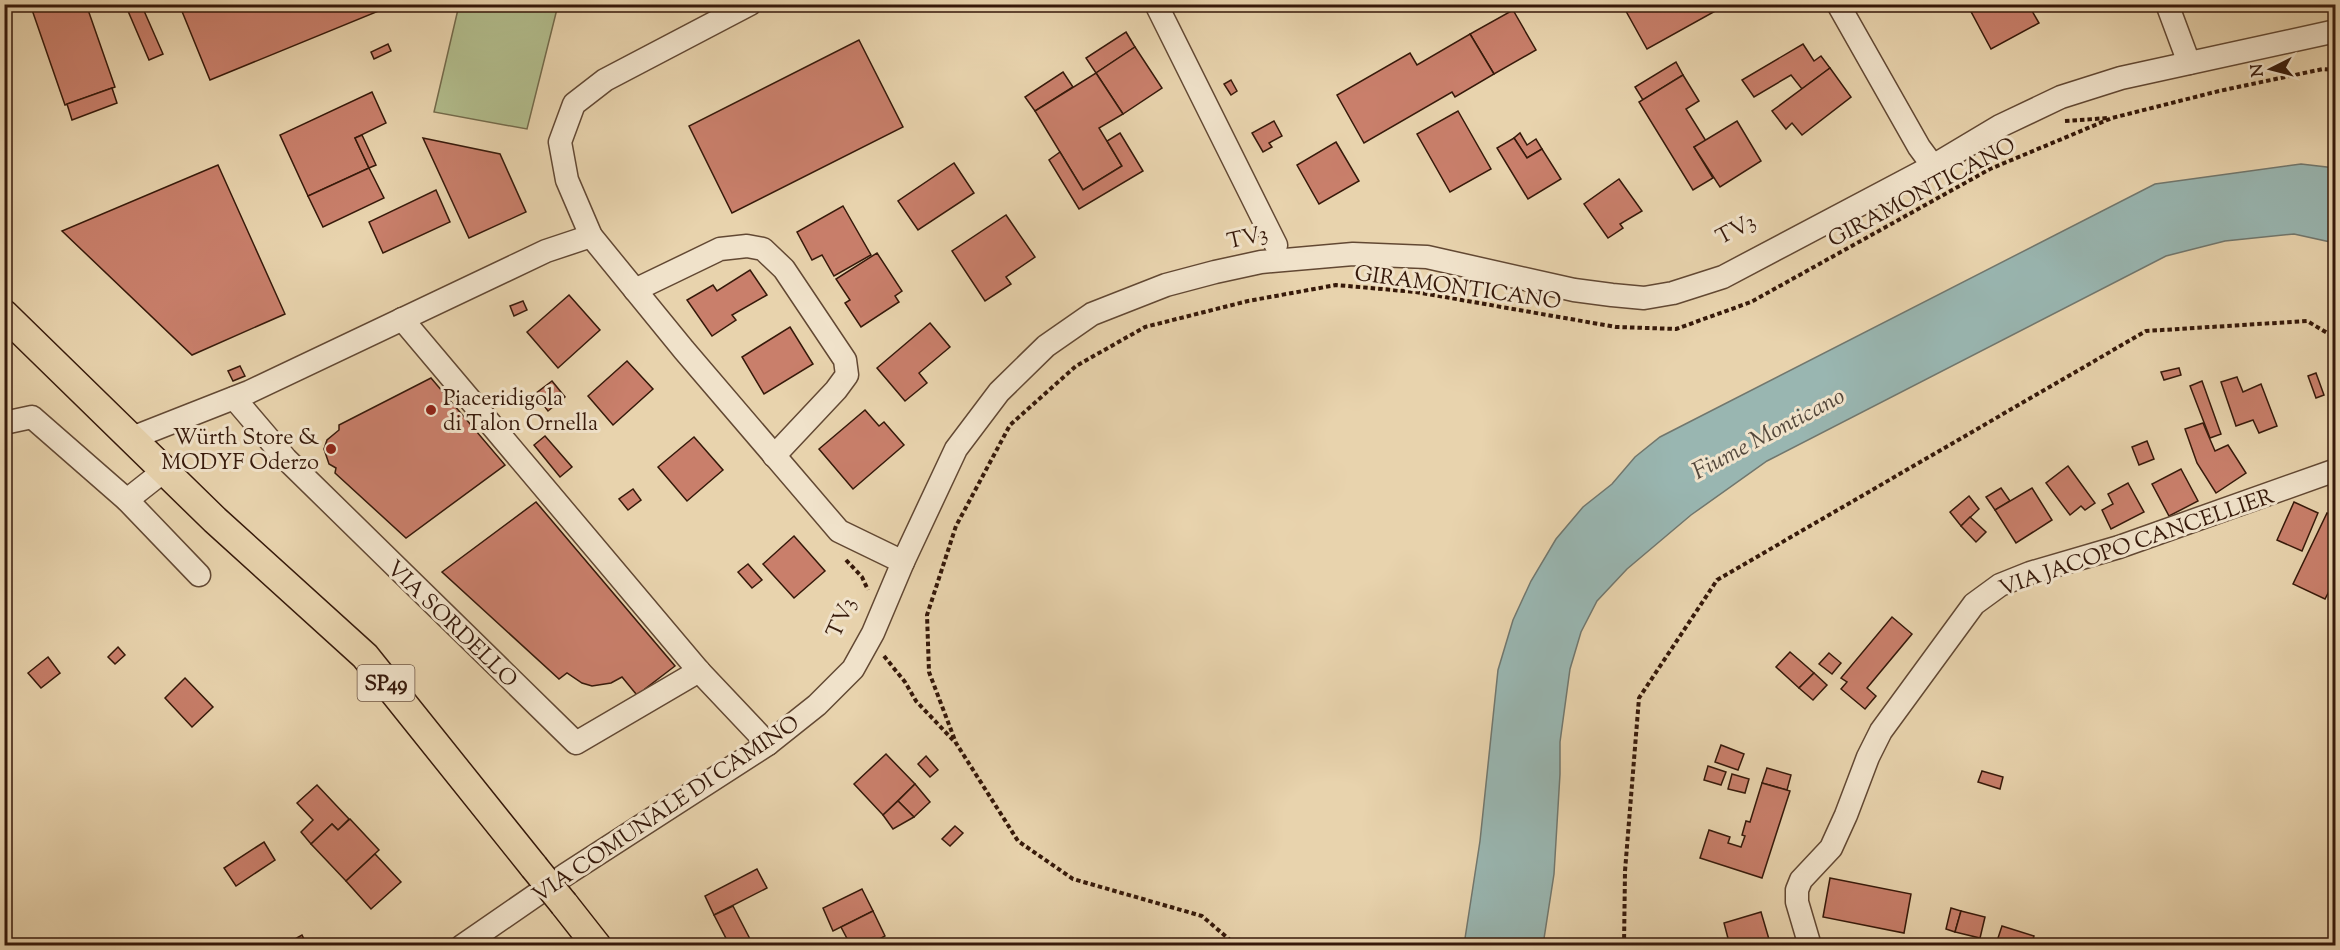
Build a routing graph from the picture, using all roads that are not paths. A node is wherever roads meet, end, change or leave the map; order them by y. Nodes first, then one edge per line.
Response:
1 (750, 4) edge
2 (1156, 4) edge
3 (1838, 4) edge
4 (2167, 4) edge
5 (2336, 31) edge
6 (2189, 63) junction
7 (1933, 166) junction
8 (591, 236) junction
9 (1276, 245) dead end
10 (635, 290) junction
11 (4, 314) edge
12 (402, 320) junction
13 (234, 398) junction
14 (4, 423) edge
15 (132, 438) junction
16 (774, 456) junction
17 (165, 470) junction
18 (2336, 470) edge
19 (127, 501) junction
20 (903, 562) junction
21 (199, 575) dead end
22 (699, 671) junction
23 (768, 744) junction
24 (462, 945) edge
25 (597, 945) edge
26 (1810, 945) edge

1 - 8 street
2 - 9 street
3 - 7 street
4 - 6 street
5 - 6 street, VIA COMUNALE DI CAMINO
6 - 7 street, VIA COMUNALE DI CAMINO
7 - 20 street, VIA COMUNALE DI CAMINO
8 - 10 street
8 - 12 street
10 - 16 street
10 - 16 street
11 - 15 main road, SP49
12 - 13 street
12 - 22 street
13 - 15 street
13 - 22 street, VIA SORDELLO
14 - 19 street
15 - 17 main road, SP49
16 - 20 street
17 - 19 street
17 - 25 main road, SP49, bridge
18 - 26 street, VIA JACOPO CANCELLIER
19 - 21 street
20 - 23 street, VIA COMUNALE DI CAMINO
22 - 23 street
23 - 24 street, VIA COMUNALE DI CAMINO

